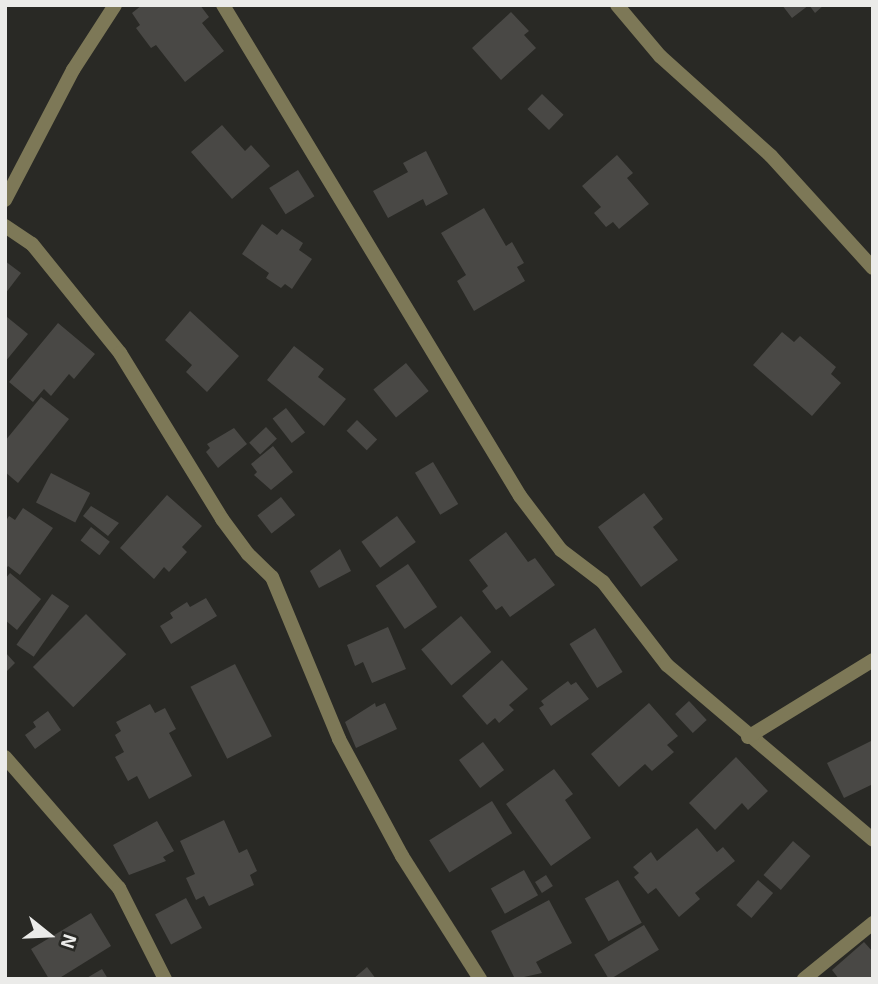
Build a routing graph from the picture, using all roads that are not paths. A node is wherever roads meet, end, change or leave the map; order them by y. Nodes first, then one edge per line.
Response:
1 (115, 5) edge
2 (223, 5) edge
3 (617, 5) edge
4 (5, 200) edge
5 (5, 226) edge
6 (873, 268) edge
7 (873, 660) edge
8 (748, 737) junction
9 (5, 757) edge
10 (873, 840) edge
11 (873, 923) edge
12 (165, 979) edge
13 (481, 979) edge
14 (804, 979) edge

1 - 4 street
2 - 8 street
3 - 6 street
5 - 13 street
7 - 8 street
8 - 10 street
9 - 12 street
11 - 14 street

